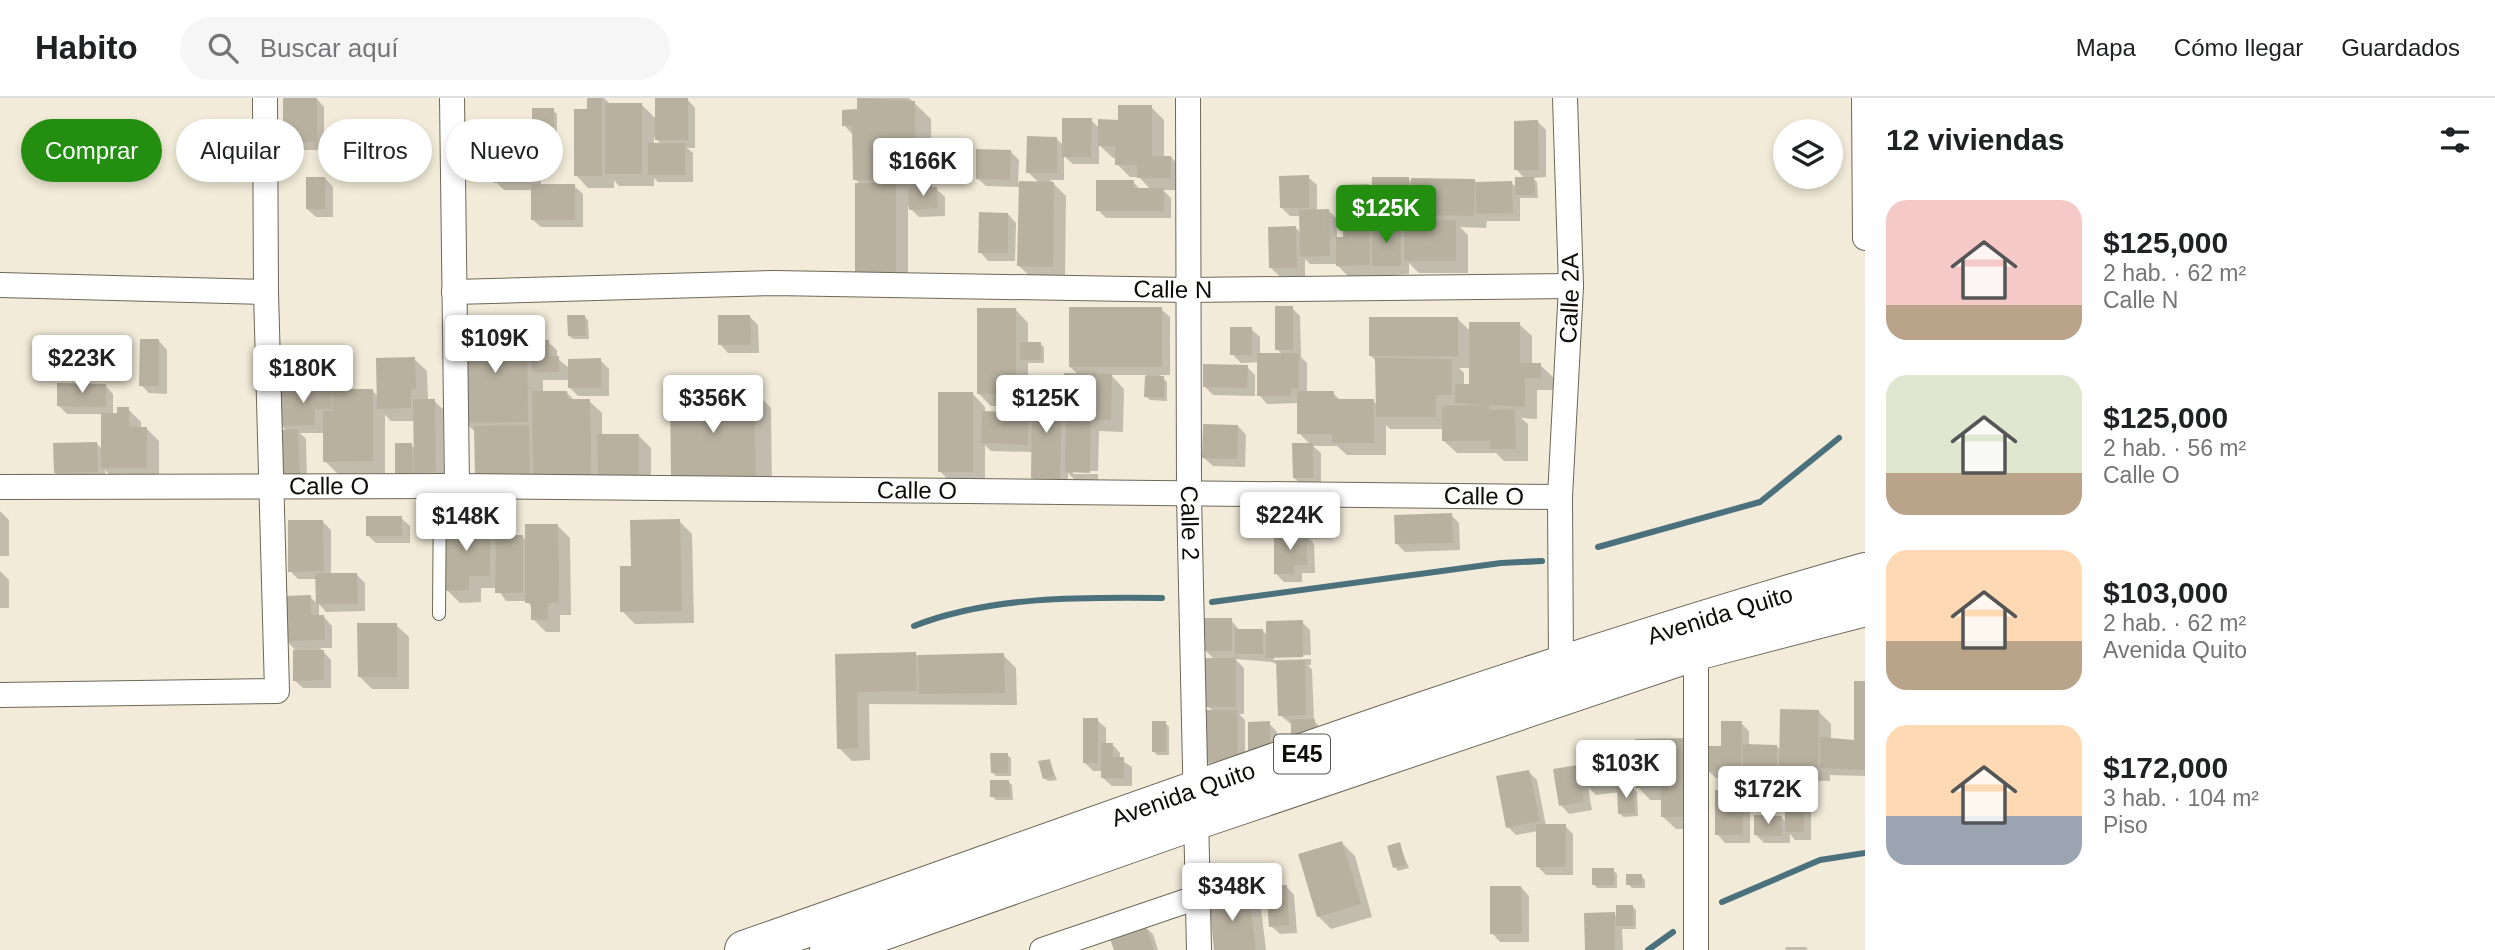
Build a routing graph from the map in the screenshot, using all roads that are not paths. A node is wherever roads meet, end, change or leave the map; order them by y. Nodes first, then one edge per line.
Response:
1 (265, 98) edge
2 (452, 98) edge
3 (1188, 98) edge
4 (1566, 98) edge
5 (1864, 98) edge
6 (1865, 238) edge
7 (0, 285) edge
8 (1571, 286) junction
9 (1187, 290) junction
10 (267, 292) junction
11 (454, 292) junction
12 (448, 486) junction
13 (0, 487) edge
14 (273, 487) junction
15 (1189, 495) junction
16 (1560, 498) junction
17 (1865, 572) edge
18 (1865, 607) edge
19 (439, 614) dead end
20 (1696, 651) junction
21 (1561, 664) junction
22 (0, 695) edge
23 (1195, 806) junction
24 (1198, 897) junction
25 (744, 950) edge
26 (829, 950) edge
27 (1042, 950) edge
28 (1199, 950) edge
29 (1696, 950) edge

1 - 10 street
2 - 11 street
3 - 9 street, Calle 2
4 - 8 street, Calle 2A
5 - 6 street
7 - 10 street
8 - 9 street, Calle N
8 - 16 street, Calle 2A
9 - 11 street, Calle N
9 - 15 street, Calle 2
10 - 14 street
11 - 12 street
12 - 14 street, Calle O
12 - 15 street, Calle O
12 - 19 lane
13 - 14 street, Calle O
14 - 22 street
15 - 16 street, Calle O
15 - 23 street, Calle 2
16 - 21 street, Calle 2A
17 - 21 highway, Avenida Quito / E45
18 - 20 highway, Avenida Quito / E45
20 - 23 highway, Avenida Quito / E45
20 - 29 street
21 - 23 highway, Avenida Quito / E45
23 - 24 street, Calle 2
23 - 25 highway, Avenida Quito / E45
23 - 26 highway, Avenida Quito / E45
24 - 27 street
24 - 28 street, Calle 2

